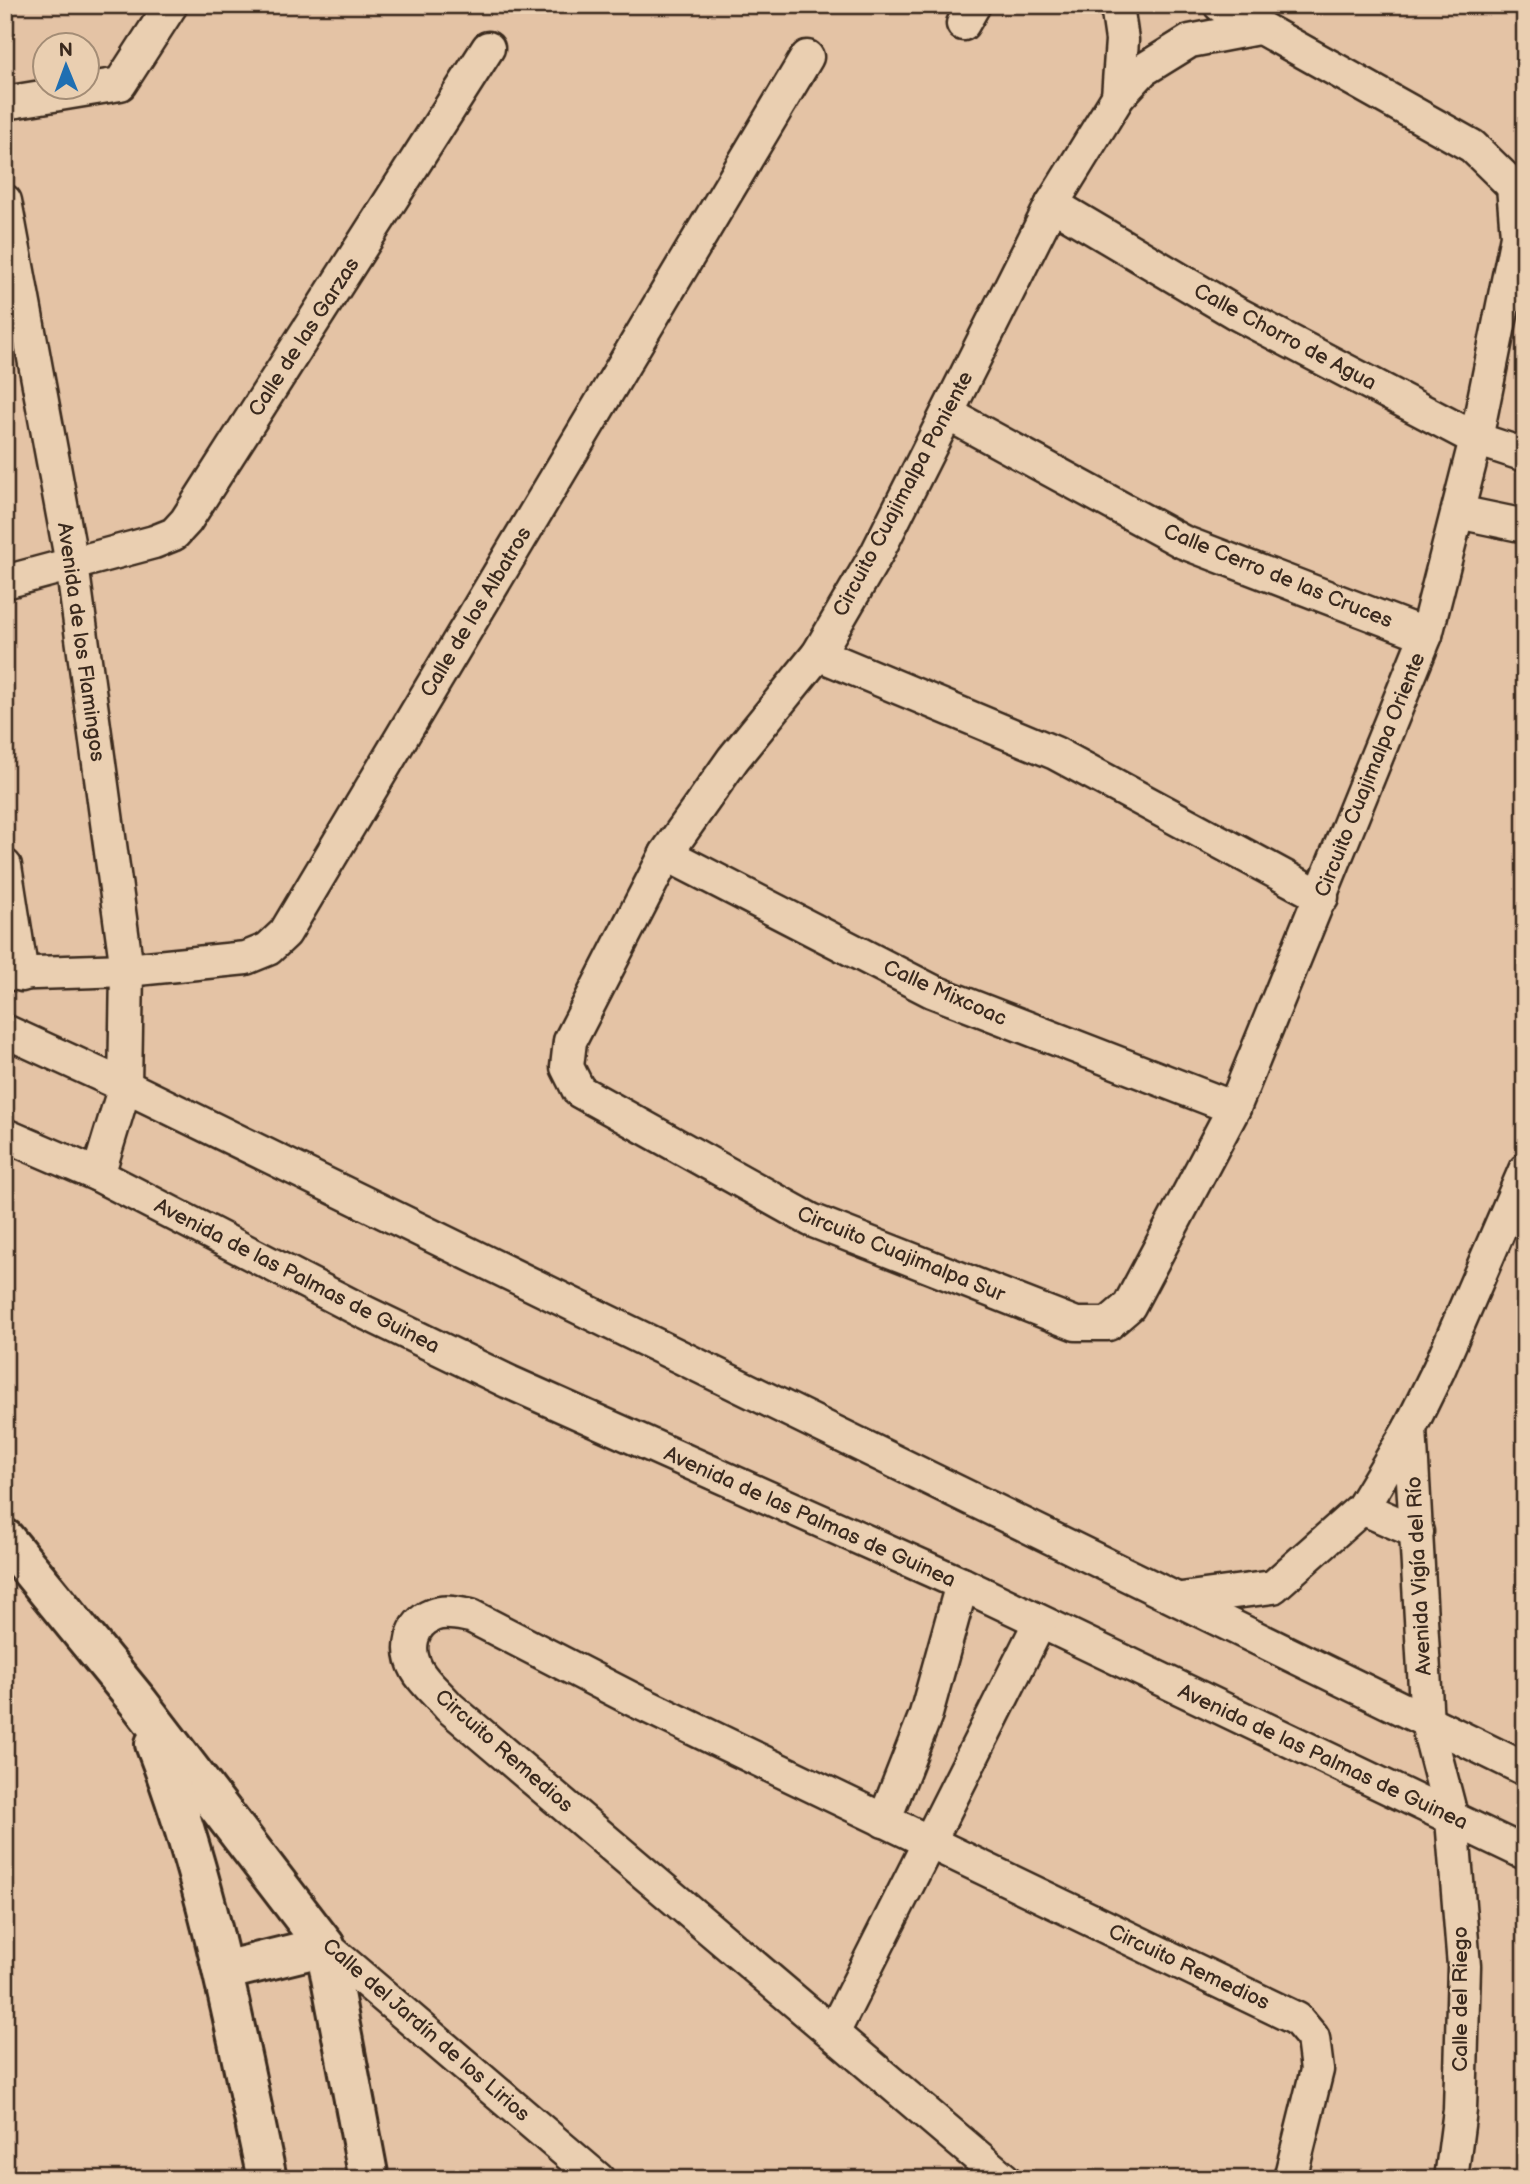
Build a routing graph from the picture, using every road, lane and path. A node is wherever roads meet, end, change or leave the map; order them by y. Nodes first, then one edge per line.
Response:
1 (171, 5) edge
2 (1117, 5) edge
3 (1220, 5) edge
4 (1258, 28) junction
5 (488, 48) dead end
6 (807, 57) dead end
7 (1118, 97) junction
8 (5, 103) edge
9 (1519, 178) edge
10 (5, 201) edge
11 (1052, 204) junction
12 (948, 414) junction
13 (1476, 439) junction
14 (1525, 455) edge
15 (1458, 512) junction
16 (1525, 526) edge
17 (72, 564) junction
18 (5, 582) edge
19 (1426, 635) junction
20 (818, 654) junction
21 (666, 854) junction
22 (5, 866) edge
23 (1322, 897) junction
24 (127, 970) junction
25 (14, 974) edge
26 (5, 1031) edge
27 (567, 1067) joint
28 (125, 1086) junction
29 (1234, 1108) junction
30 (5, 1135) edge
31 (1525, 1170) edge
32 (98, 1175) junction
33 (1108, 1324) joint
34 (1410, 1428) junction
35 (1362, 1508) junction
36 (1417, 1532) junction
37 (5, 1539) edge
38 (962, 1584) junction
39 (1181, 1599) junction
40 (1040, 1622) junction
41 (139, 1703) junction
42 (1427, 1723) junction
43 (1525, 1769) edge
44 (1452, 1819) junction
45 (884, 1821) junction
46 (928, 1843) junction
47 (1525, 1853) edge
48 (325, 1947) junction
49 (223, 1970) junction
50 (833, 2033) junction
51 (267, 2179) edge
52 (369, 2179) edge
53 (598, 2179) edge
54 (1004, 2179) edge
55 (1290, 2179) edge
56 (1451, 2179) edge

1 - 8 street
2 - 7 street
3 - 4 street
4 - 7 street, Circuito Cuajimalpa Poniente
4 - 9 street
5 - 17 street, Calle de las Garzas
6 - 24 street, Calle de los Albatros
7 - 11 street, Circuito Cuajimalpa Poniente
9 - 13 street, Circuito Cuajimalpa Oriente
10 - 17 street, Avenida de los Flamingos
11 - 12 street, Circuito Cuajimalpa Poniente
11 - 13 street, Calle Chorro de Agua
12 - 19 street, Calle Cerro de las Cruces
12 - 20 street, Circuito Cuajimalpa Poniente
13 - 14 street, Calle Chorro de Agua
13 - 15 street, Circuito Cuajimalpa Oriente
15 - 16 street
15 - 19 street, Circuito Cuajimalpa Oriente
17 - 18 street, Calle de las Garzas
17 - 24 street, Avenida de los Flamingos
19 - 23 street, Circuito Cuajimalpa Oriente
20 - 21 street, Circuito Cuajimalpa Poniente
20 - 23 street
21 - 27 street, Circuito Cuajimalpa Poniente
21 - 29 street, Calle Mixcoac
22 - 25 street
23 - 29 street, Circuito Cuajimalpa Oriente
24 - 25 street, Calle de los Albatros
24 - 28 street, Avenida de los Flamingos
26 - 28 street
27 - 33 street, Circuito Cuajimalpa Sur
28 - 32 street
28 - 39 street
29 - 33 street, Circuito Cuajimalpa Oriente
30 - 32 street, Avenida de las Palmas de Guinea
31 - 34 street, Avenida Vigía del Río
32 - 38 street, Avenida de las Palmas de Guinea
34 - 35 street, Avenida Vigía del Río
34 - 36 street, Avenida Vigía del Río
35 - 36 street
35 - 39 street, Avenida Vigía del Río
36 - 42 street, Avenida Vigía del Río
37 - 41 street, Calle del Jardín de los Lirios
38 - 40 street, Avenida de las Palmas de Guinea
38 - 45 street
39 - 42 street
40 - 44 street, Avenida de las Palmas de Guinea
40 - 46 street
41 - 48 street, Calle del Jardín de los Lirios
41 - 49 street, Calle del Jardín de los Lirios
42 - 43 street
42 - 44 street, Avenida Vigía del Río
44 - 47 street, Avenida de las Palmas de Guinea
44 - 56 street, Calle del Riego
45 - 46 street, Circuito Remedios
45 - 50 street, Circuito Remedios
46 - 50 street
46 - 55 street, Circuito Remedios
48 - 49 street
48 - 52 street
48 - 53 street, Calle del Jardín de los Lirios
49 - 51 street
50 - 54 street, Circuito Remedios

